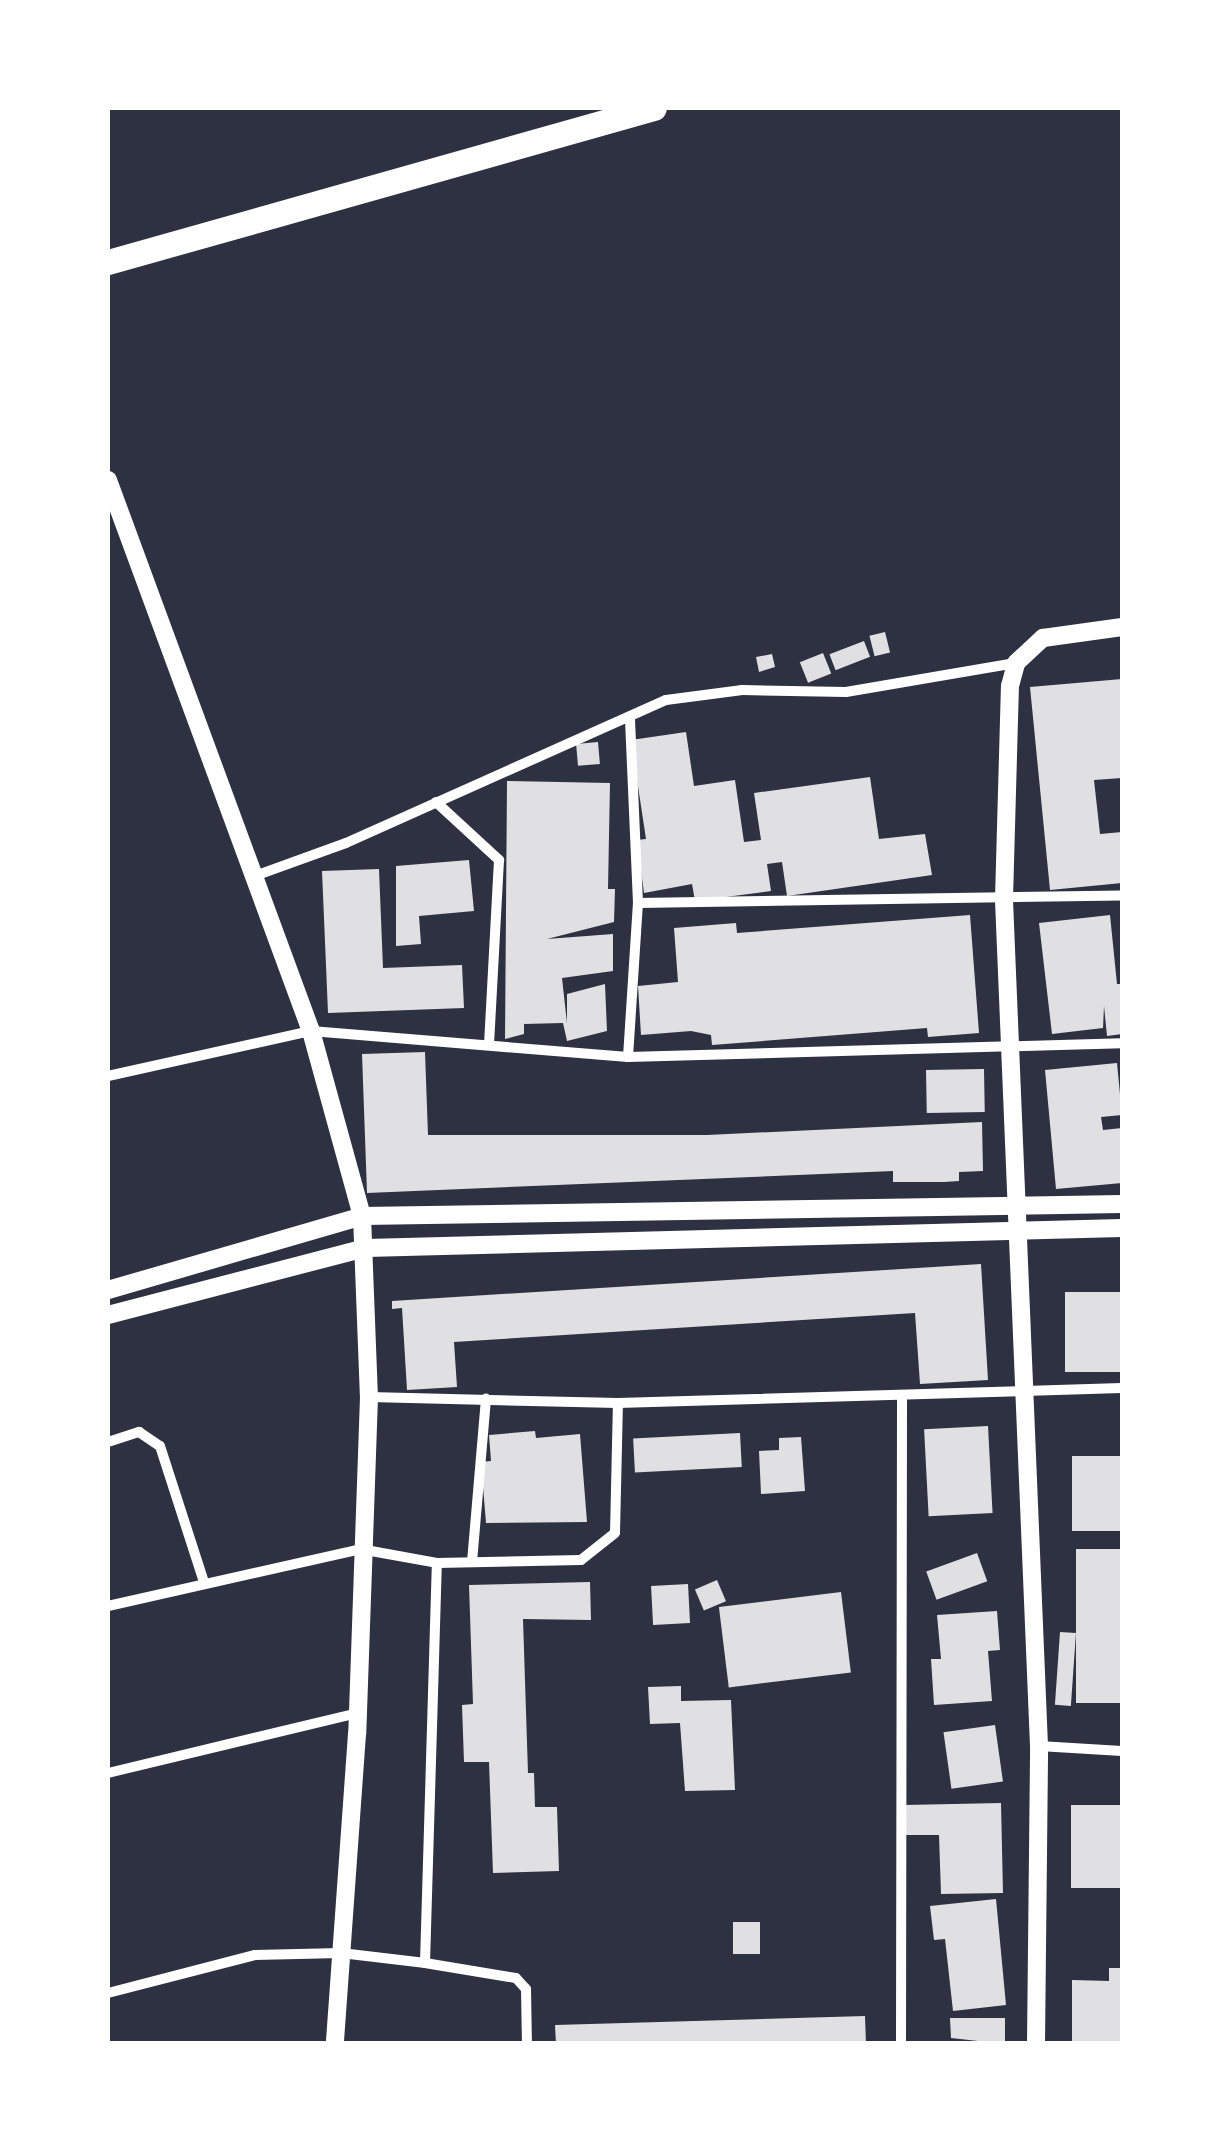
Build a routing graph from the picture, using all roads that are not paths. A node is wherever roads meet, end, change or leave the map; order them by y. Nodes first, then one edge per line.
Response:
1 (596, 108) edge
2 (654, 108) edge
3 (108, 246) edge
4 (108, 262) edge
5 (108, 480) edge
6 (1122, 627) edge
7 (1016, 663) junction
8 (630, 718) junction
9 (436, 802) junction
10 (250, 878) junction
11 (1122, 895) edge
12 (1004, 900) junction
13 (638, 903) junction
14 (311, 1031) junction
15 (1122, 1043) edge
16 (489, 1044) junction
17 (1008, 1045) junction
18 (628, 1058) junction
19 (108, 1076) edge
20 (1122, 1204) edge
21 (1012, 1208) junction
22 (362, 1216) junction
23 (1122, 1228) edge
24 (1013, 1231) junction
25 (366, 1248) junction
26 (108, 1290) edge
27 (108, 1315) edge
28 (1023, 1388) junction
29 (1122, 1388) edge
30 (902, 1396) junction
31 (369, 1397) junction
32 (486, 1400) junction
33 (618, 1403) junction
34 (108, 1442) edge
35 (360, 1549) junction
36 (472, 1562) junction
37 (437, 1563) junction
38 (204, 1582) junction
39 (108, 1606) edge
40 (358, 1713) junction
41 (1038, 1746) junction
42 (1122, 1751) edge
43 (108, 1774) edge
44 (341, 1953) junction
45 (425, 1963) junction
46 (108, 1993) edge
47 (335, 2044) edge
48 (527, 2044) edge
49 (902, 2044) edge
50 (1036, 2044) edge

1 - 3 main road
2 - 4 main road
5 - 10 street
6 - 7 street
7 - 8 street
7 - 12 street
8 - 9 street
8 - 13 street
9 - 10 street
9 - 16 street
10 - 14 street
11 - 12 street
12 - 13 street
12 - 17 street
13 - 18 street
14 - 16 street
14 - 19 street
14 - 22 street
15 - 17 street
16 - 18 street
17 - 18 street
17 - 21 street
20 - 21 street
21 - 22 street
21 - 24 street
22 - 25 street
22 - 26 street
23 - 24 street
24 - 25 street
24 - 28 street
25 - 27 street
25 - 31 street
28 - 29 street
28 - 30 street
28 - 41 street
30 - 33 street
30 - 49 street
31 - 32 street
31 - 35 street
32 - 33 street
32 - 36 street
33 - 36 street
34 - 38 street
35 - 37 street
35 - 38 street
35 - 40 street
36 - 37 street
37 - 45 street
38 - 39 street
40 - 43 street
40 - 44 street
41 - 42 street
41 - 50 street
44 - 45 street
44 - 46 street
44 - 47 street
45 - 48 street

